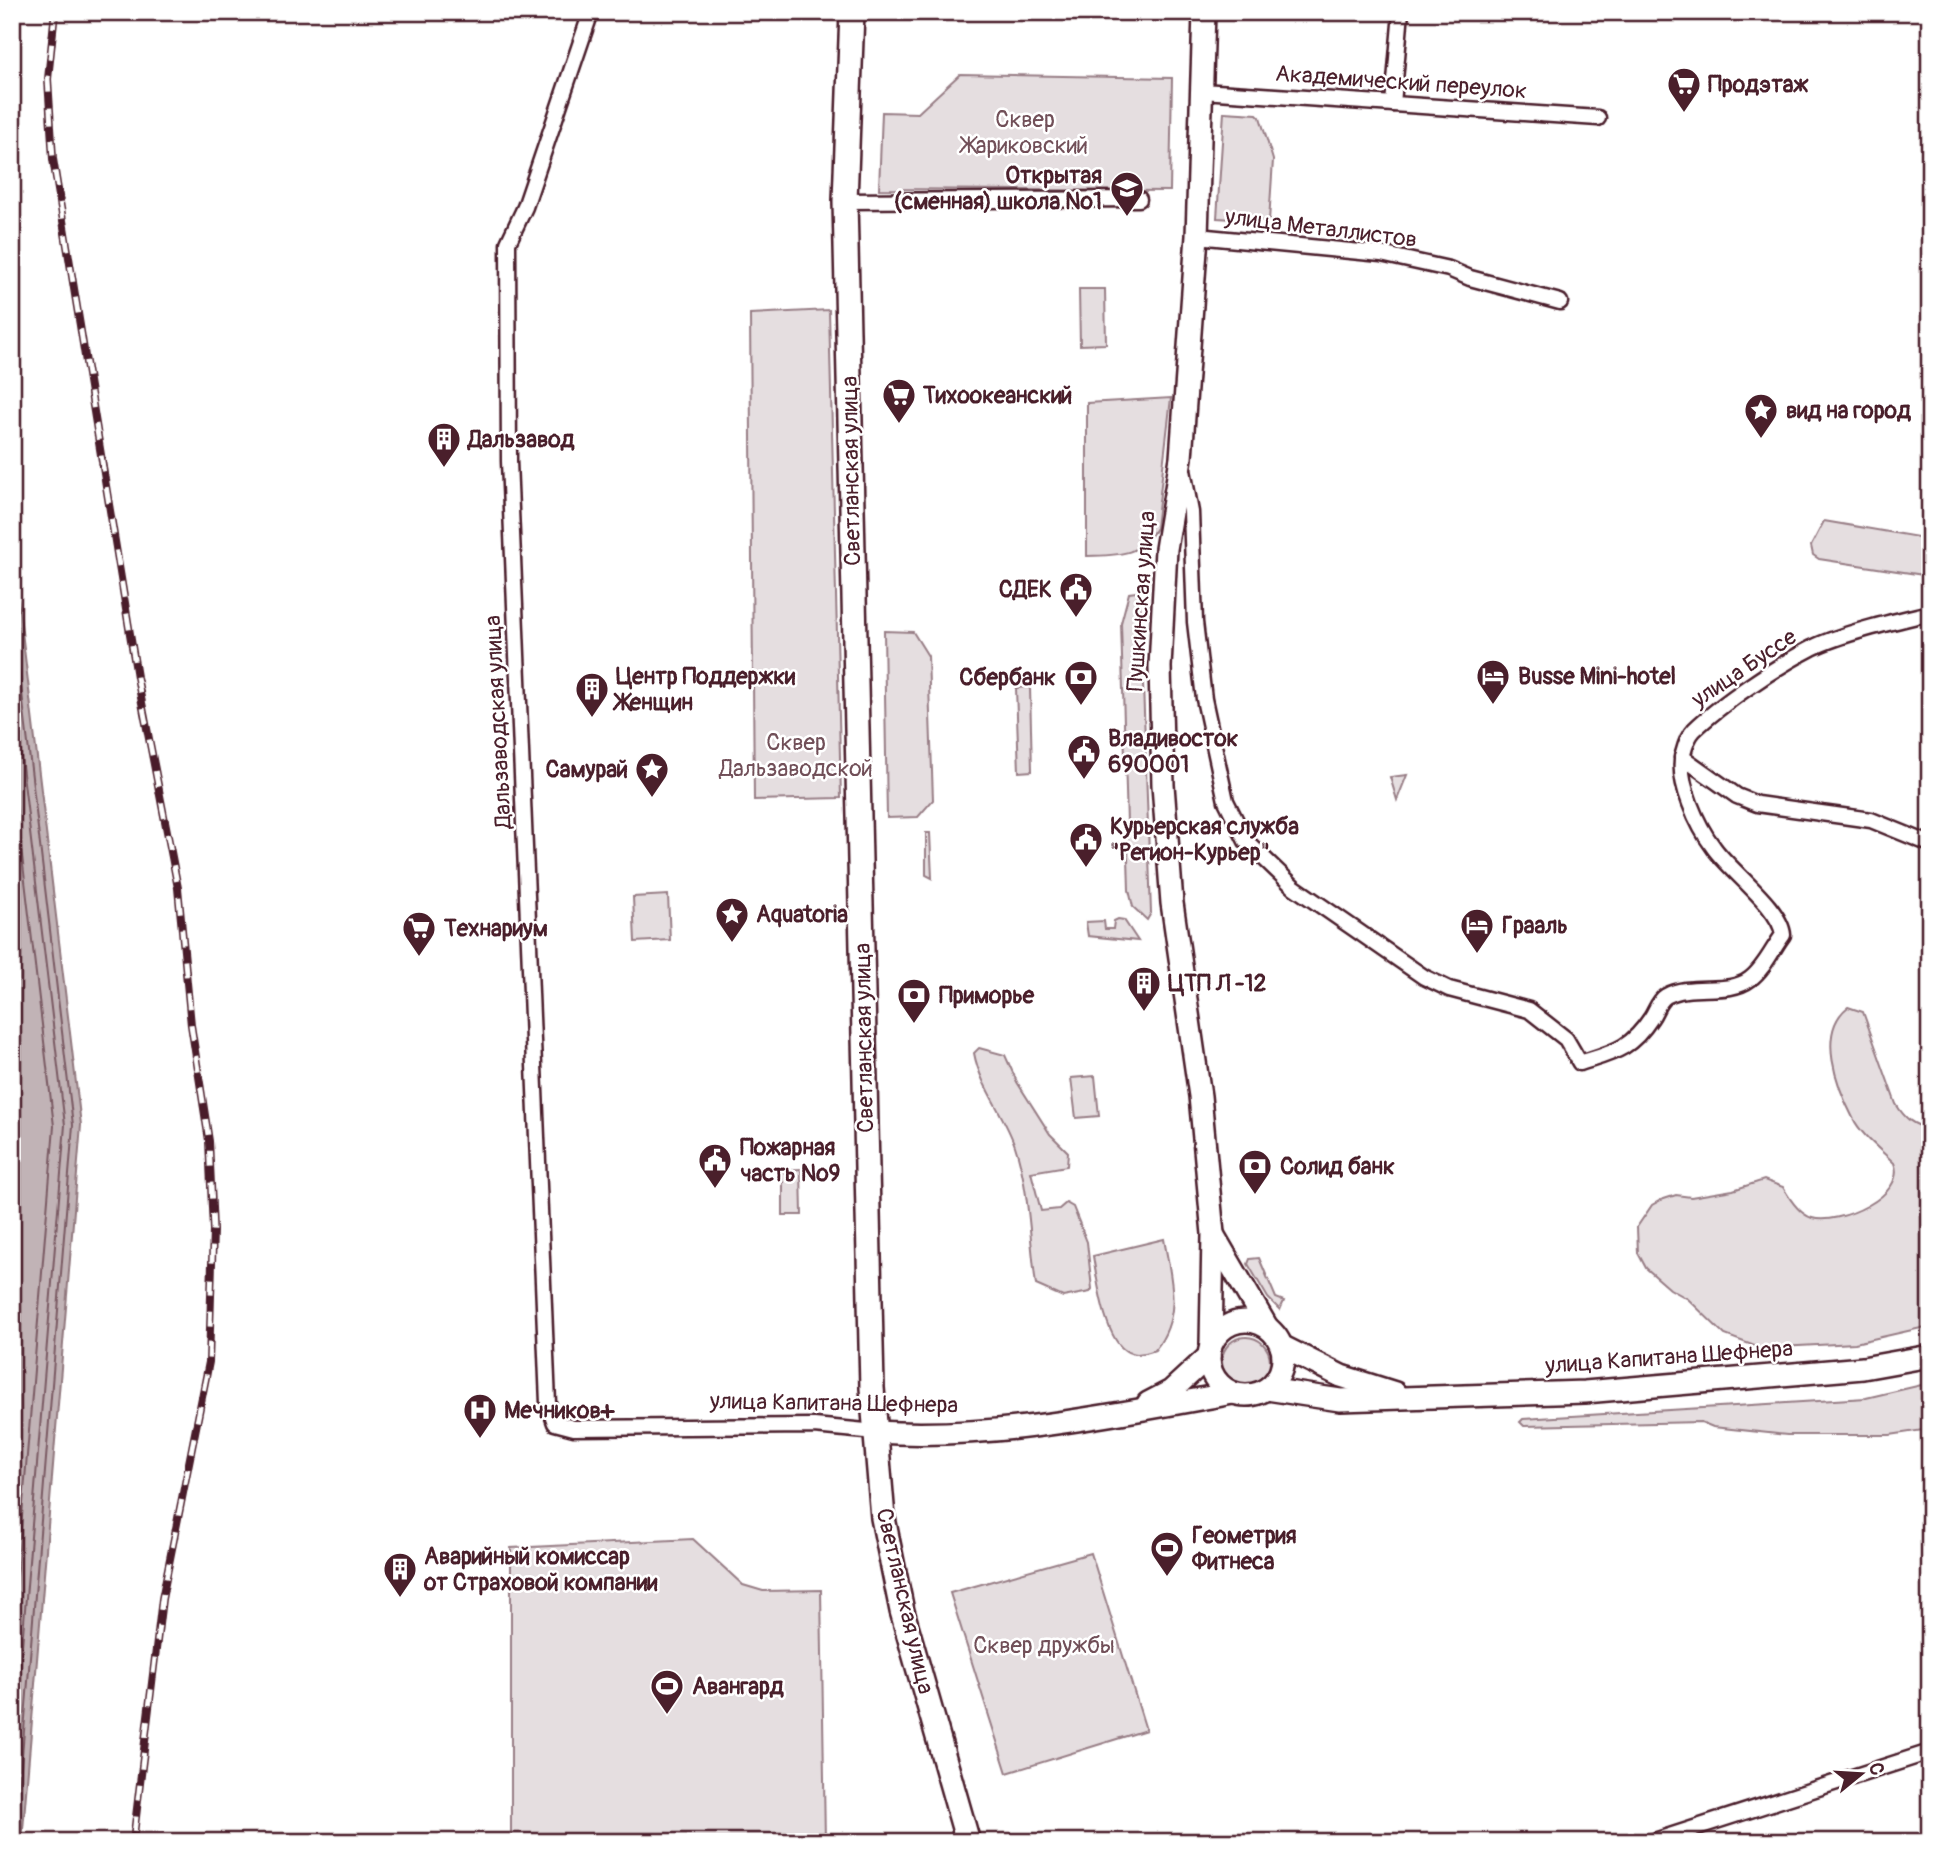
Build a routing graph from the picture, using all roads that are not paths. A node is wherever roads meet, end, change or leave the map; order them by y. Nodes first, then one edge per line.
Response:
1 (591, 12) edge
2 (852, 12) edge
3 (1205, 12) edge
4 (1401, 12) edge
5 (1202, 91) junction
6 (1394, 104) junction
7 (1598, 118) dead end
8 (1139, 199) dead end
9 (845, 201) junction
10 (1197, 236) junction
11 (1560, 302) dead end
12 (1181, 458) junction
13 (1930, 613) edge
14 (1682, 757) junction
15 (1930, 844) edge
16 (1213, 1234) junction
17 (1267, 1327) junction
18 (1281, 1346) junction
19 (1210, 1350) junction
20 (1930, 1356) edge
21 (1267, 1389) junction
22 (1233, 1393) junction
23 (1410, 1398) junction
24 (1134, 1411) junction
25 (574, 1428) joint
26 (876, 1432) junction
27 (1930, 1752) edge
28 (968, 1842) edge
29 (1651, 1842) edge

1 - 25 street, Дальзаводская улица
2 - 9 main road, Светланская улица
3 - 5 main road, Пушкинская улица
4 - 6 street
5 - 6 street, Академический переулок
5 - 10 main road, Пушкинская улица
6 - 7 street, Академический переулок
8 - 9 street
9 - 26 main road, Светланская улица
10 - 11 street, улица Металлистов
10 - 12 main road, Пушкинская улица
12 - 14 street
12 - 16 main road, Пушкинская улица
13 - 14 street, улица Буссе
14 - 15 street
16 - 17 main road, Пушкинская улица
16 - 19 main road, Пушкинская улица
17 - 18 main road
17 - 19 main road
18 - 21 main road
18 - 23 main road, улица Капитана Шефнера
19 - 22 main road
19 - 24 main road, улица Капитана Шефнера
20 - 23 main road, улица Капитана Шефнера
21 - 22 main road
21 - 23 main road, улица Капитана Шефнера
22 - 24 main road, улица Капитана Шефнера
24 - 26 main road, улица Капитана Шефнера
25 - 26 street, улица Капитана Шефнера
26 - 28 main road, Светланская улица
27 - 29 street

